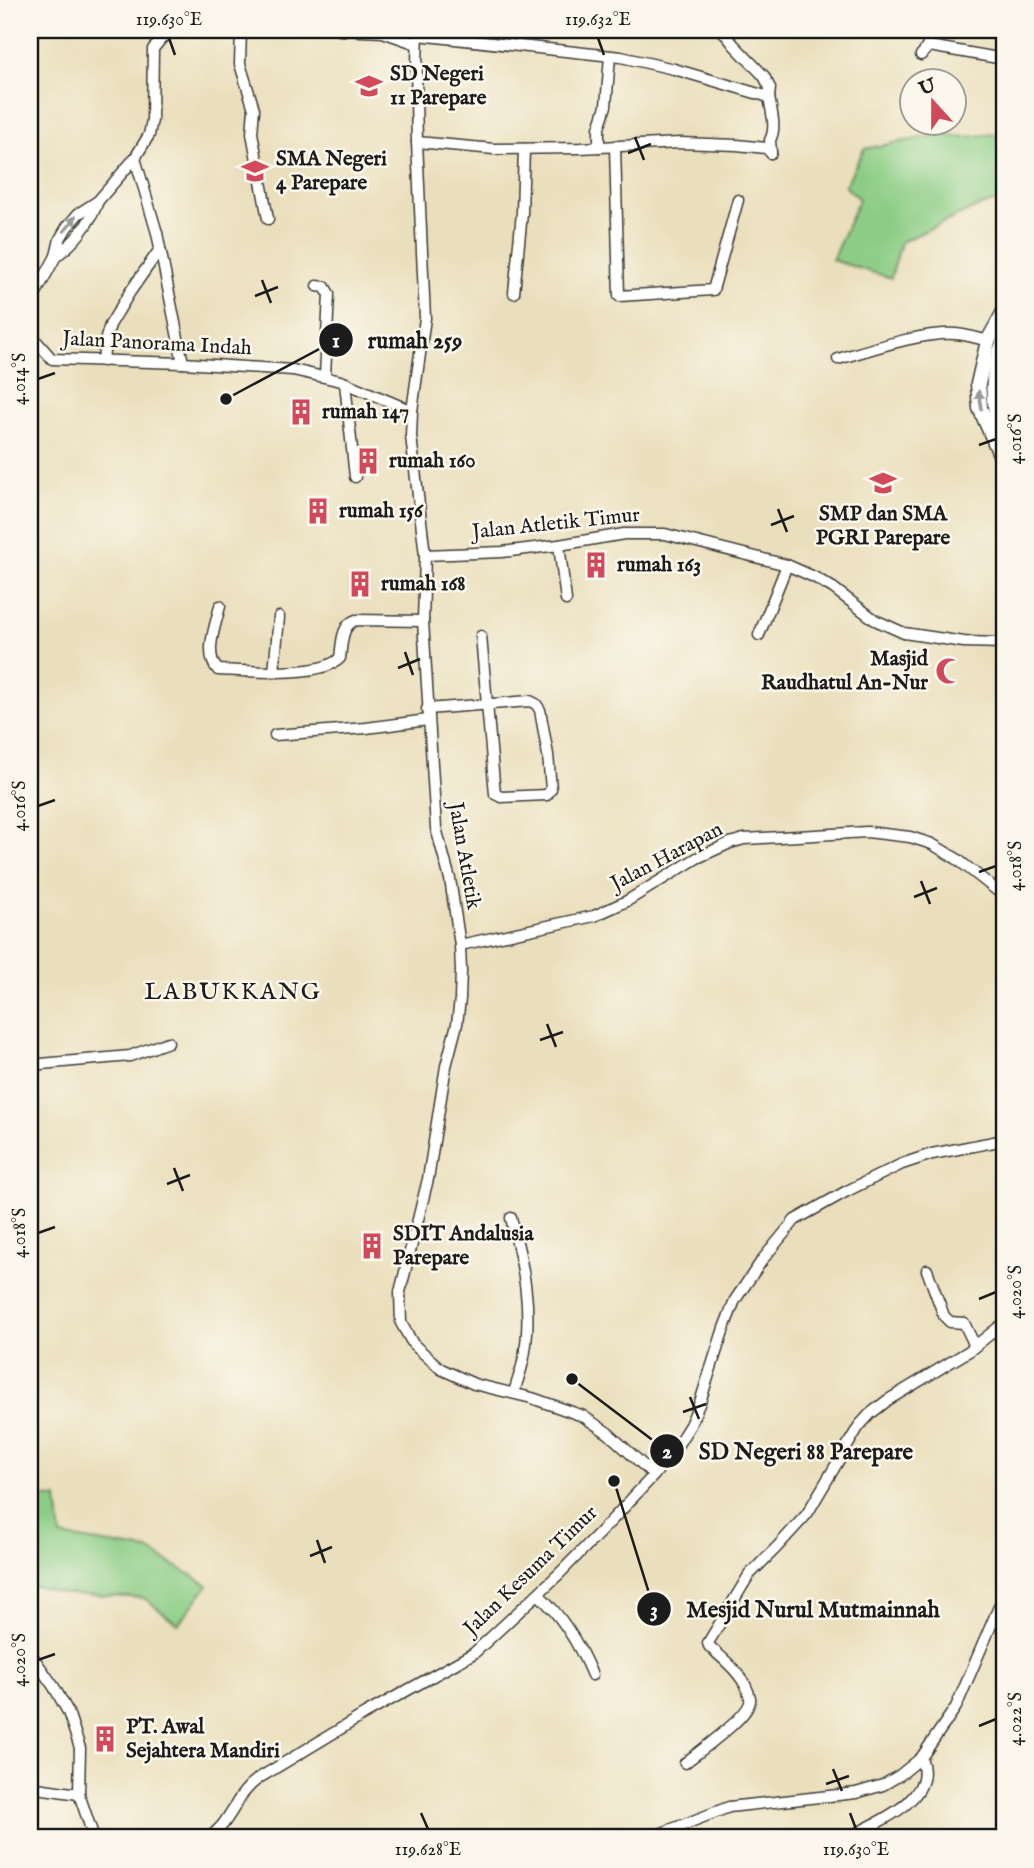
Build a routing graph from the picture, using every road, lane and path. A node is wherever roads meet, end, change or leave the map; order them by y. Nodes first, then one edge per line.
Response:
1 (174, 30) edge
2 (241, 30) edge
3 (340, 30) edge
4 (722, 30) edge
5 (927, 30) edge
6 (386, 31) edge
7 (418, 36) edge
8 (610, 56) junction
9 (1004, 59) edge
10 (769, 97) junction
11 (417, 142) junction
12 (615, 146) junction
13 (599, 147) junction
14 (524, 149) junction
15 (135, 158) junction
16 (738, 200) dead end
17 (268, 219) dead end
18 (160, 249) junction
19 (317, 286) dead end
20 (514, 293) dead end
21 (30, 304) edge
22 (1004, 312) edge
23 (30, 334) edge
24 (988, 341) junction
25 (1004, 341) edge
26 (838, 359) dead end
27 (103, 361) junction
28 (183, 363) junction
29 (325, 376) junction
30 (345, 383) junction
31 (412, 411) junction
32 (1004, 434) edge
33 (1004, 463) edge
34 (355, 477) dead end
35 (559, 545) junction
36 (425, 555) junction
37 (788, 565) junction
38 (566, 600) dead end
39 (220, 606) dead end
40 (279, 617) dead end
41 (423, 621) junction
42 (759, 635) dead end
43 (481, 636) dead end
44 (1004, 643) edge
45 (274, 672) junction
46 (486, 705) junction
47 (428, 715) junction
48 (275, 735) dead end
49 (1004, 896) edge
50 (460, 945) junction
51 (168, 1042) dead end
52 (30, 1065) edge
53 (1004, 1140) edge
54 (512, 1218) dead end
55 (927, 1270) dead end
56 (1004, 1323) edge
57 (975, 1346) junction
58 (514, 1393) junction
59 (654, 1475) junction
60 (538, 1594) junction
61 (1004, 1595) edge
62 (30, 1653) edge
63 (592, 1675) dead end
64 (921, 1758) junction
65 (685, 1763) dead end
66 (30, 1787) edge
67 (79, 1794) junction
68 (869, 1826) junction
69 (94, 1838) edge
70 (210, 1838) edge
71 (649, 1838) edge
72 (846, 1838) edge
73 (876, 1838) edge

1 - 15 street
2 - 17 street
3 - 6 street
4 - 10 street
5 - 9 street
6 - 7 street
7 - 8 street
7 - 11 street, Jalan Atletik
8 - 10 street
8 - 13 street
10 - 12 street
11 - 14 street
11 - 31 street, Jalan Atletik
12 - 13 street
12 - 16 street
13 - 14 street
14 - 20 street
15 - 18 street
15 - 21 street
18 - 27 street
18 - 28 street
19 - 29 street
22 - 24 main road
23 - 27 street, Jalan Panorama Indah
24 - 26 street
33 -> 24 main road
25 - 32 main road
27 - 28 street, Jalan Panorama Indah
28 - 29 street, Jalan Panorama Indah
29 - 30 street, Jalan Panorama Indah
30 - 31 street, Jalan Panorama Indah
30 - 34 street
31 - 36 street, Jalan Atletik
35 - 36 street, Jalan Atletik Timur
35 - 37 street, Jalan Atletik Timur
35 - 38 street
36 - 41 street, Jalan Atletik
37 - 42 street
37 - 44 street, Jalan Atletik Timur
39 - 45 street
40 - 45 street
41 - 45 street
41 - 47 street, Jalan Atletik
43 - 46 street
46 - 46 street
46 - 47 street
47 - 48 street
47 - 50 street, Jalan Atletik
49 - 50 street, Jalan Harapan
50 - 58 street, Jalan Atletik
51 - 52 street
53 - 59 street, Jalan Kesuma Timur
54 - 58 street
55 - 57 street
56 - 57 street
57 - 65 street
58 - 59 street, Jalan Atletik
59 - 60 street, Jalan Kesuma Timur
60 - 63 street
60 - 70 street, Jalan Kesuma Timur
61 - 64 street
62 - 67 street
64 - 68 street
64 - 71 street
66 - 67 street
67 - 69 street
68 - 72 street
68 - 73 street

